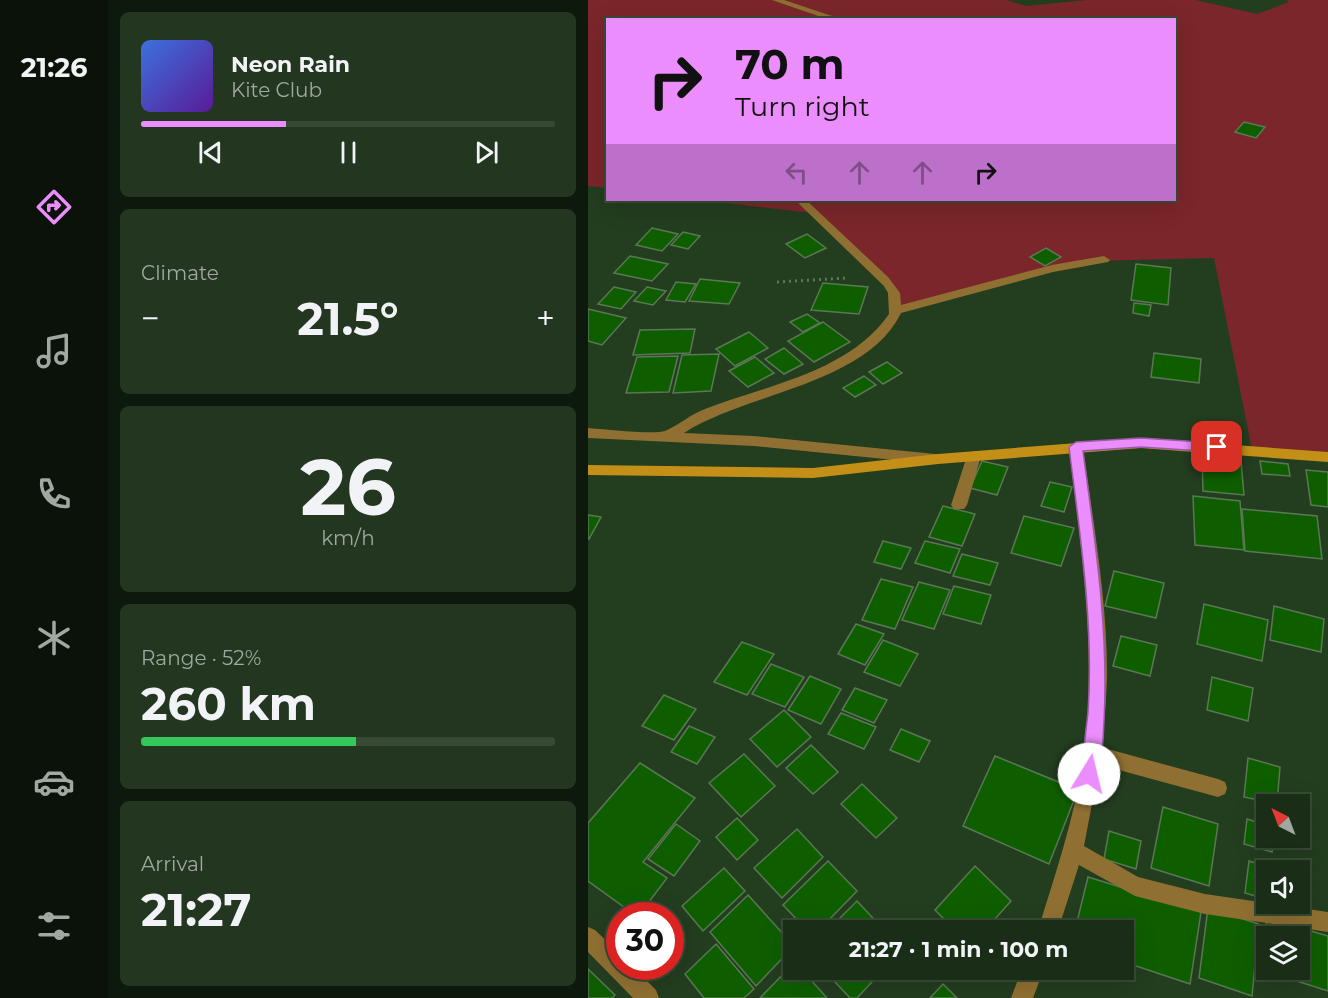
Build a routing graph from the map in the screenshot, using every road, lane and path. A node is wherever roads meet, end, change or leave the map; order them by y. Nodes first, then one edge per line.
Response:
1 (776, 0) edge
2 (834, 18) edge
3 (802, 201) edge
4 (1104, 260) dead end
5 (881, 276) junction
6 (777, 282) dead end
7 (897, 310) junction
8 (588, 433) edge
9 (666, 437) junction
10 (1076, 447) junction
11 (974, 456) junction
12 (1328, 457) edge
13 (938, 459) junction
14 (588, 470) edge
15 (959, 505) dead end
16 (1093, 754) junction
17 (1218, 788) dead end
18 (1072, 851) junction
19 (1051, 920) edge
20 (1328, 922) edge
21 (588, 937) edge
22 (1029, 980) edge
23 (648, 998) edge
24 (1022, 998) edge

1 - 2 street
3 - 5 street
4 - 7 street
5 - 6 path
5 - 7 street
7 - 9 street
8 - 9 street
9 - 13 street
10 - 11 main road
10 - 12 main road
10 - 16 street
11 - 13 main road
11 - 15 street
13 - 14 main road
16 - 17 street
16 - 18 street
18 - 19 street
18 - 20 street
21 - 23 street
22 - 24 street

